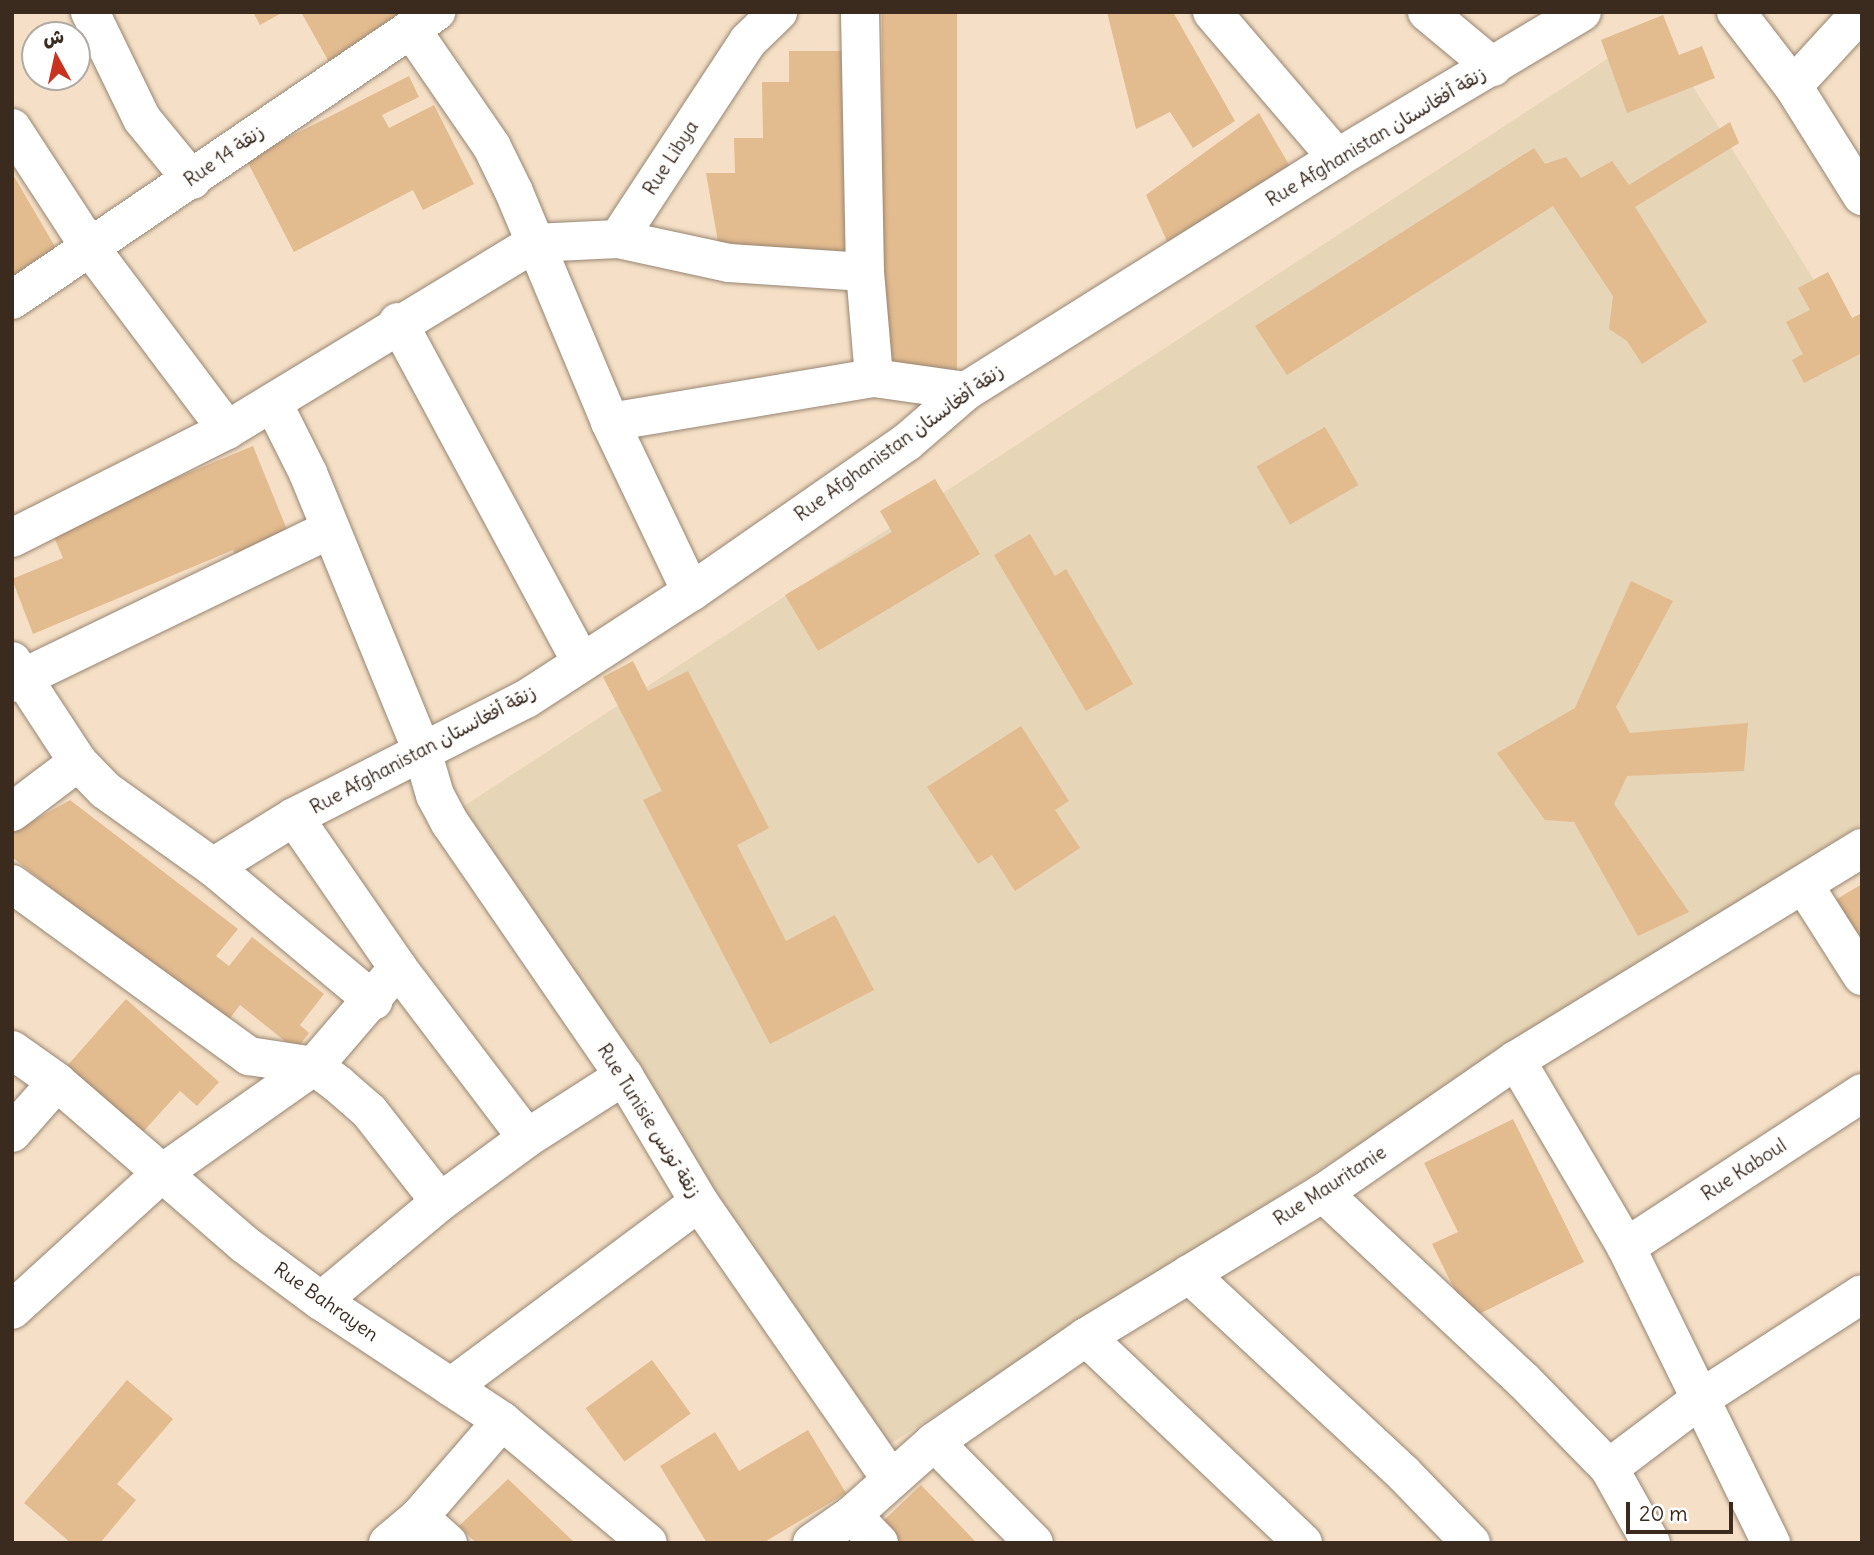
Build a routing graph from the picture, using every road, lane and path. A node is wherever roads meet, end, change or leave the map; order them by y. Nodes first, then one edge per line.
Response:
1 (90, 12) edge
2 (778, 12) edge
3 (860, 12) edge
4 (1212, 12) edge
5 (1427, 12) edge
6 (1581, 12) edge
7 (1736, 12) edge
8 (1861, 12) edge
9 (424, 20) edge
10 (1493, 67) junction
11 (1793, 86) junction
12 (12, 128) edge
13 (1337, 158) junction
14 (192, 180) junction
15 (1862, 196) edge
16 (618, 239) junction
17 (534, 243) junction
18 (89, 246) junction
19 (865, 272) junction
20 (12, 300) edge
21 (398, 322) junction
22 (874, 379) junction
23 (966, 391) junction
24 (273, 403) junction
25 (610, 422) junction
26 (227, 430) junction
27 (330, 530) junction
28 (12, 538) edge
29 (691, 592) junction
30 (581, 662) junction
31 (16, 674) edge
32 (423, 754) junction
33 (78, 762) junction
34 (12, 812) edge
35 (294, 817) junction
36 (1862, 848) edge
37 (213, 867) junction
38 (12, 884) edge
39 (1804, 885) junction
40 (398, 968) junction
41 (1862, 976) edge
42 (374, 1001) junction
43 (12, 1050) edge
44 (1516, 1060) junction
45 (314, 1066) junction
46 (624, 1076) junction
47 (57, 1082) junction
48 (1862, 1093) edge
49 (12, 1133) edge
50 (527, 1138) junction
51 (161, 1174) junction
52 (1323, 1193) junction
53 (440, 1202) junction
54 (699, 1202) junction
55 (1626, 1247) junction
56 (1189, 1274) junction
57 (1862, 1294) edge
58 (321, 1301) junction
59 (12, 1310) edge
60 (1086, 1337) junction
61 (451, 1387) junction
62 (1703, 1397) junction
63 (502, 1421) junction
64 (934, 1442) junction
65 (1609, 1468) junction
66 (891, 1479) junction
67 (852, 1515) junction
68 (419, 1517) junction
69 (388, 1543) edge
70 (448, 1543) edge
71 (648, 1543) edge
72 (812, 1543) edge
73 (879, 1543) edge
74 (1034, 1543) edge
75 (1303, 1543) edge
76 (1471, 1543) edge
77 (1651, 1543) edge
78 (1771, 1543) edge

1 - 14 street
2 - 16 street, Rue Libya
3 - 19 street
4 - 13 street
5 - 10 street
6 - 10 street, Rue Afghanistan زنقة أفغانستان
7 - 11 street
8 - 11 street
9 - 14 street, Rue 14 زنقة
9 - 17 street
10 - 13 street, Rue Afghanistan زنقة أفغانستان
11 - 15 street
12 - 18 street
13 - 23 street, Rue Afghanistan زنقة أفغانستان
14 - 18 street, Rue 14 زنقة
16 - 17 street
16 - 19 street
17 - 21 street
17 - 25 street
18 - 20 street, Rue 14 زنقة
18 - 26 street
19 - 22 street
21 - 24 street
21 - 30 street
22 - 23 street
22 - 25 street
23 - 29 street, Rue Afghanistan زنقة أفغانستان
24 - 26 street
24 - 27 street, Rue Tunisie زنقة تونس
25 - 29 street
26 - 28 street
27 - 31 street
27 - 32 street, Rue Tunisie زنقة تونس
29 - 30 street, Rue Afghanistan زنقة أفغانستان
30 - 32 street, Rue Afghanistan زنقة أفغانستان
31 - 33 street
32 - 35 street, Rue Afghanistan زنقة أفغانستان
32 - 46 street, Rue Tunisie زنقة تونس
33 - 34 street
33 - 37 street
35 - 37 street, Rue Afghanistan زنقة أفغانستان
35 - 40 street
36 - 39 street, Rue Mauritanie
37 - 42 street
38 - 45 street
39 - 41 street
39 - 44 street, Rue Mauritanie
40 - 42 street
40 - 50 street
42 - 45 street
43 - 47 street, Rue Bahrayen
44 - 52 street, Rue Mauritanie
44 - 55 street
45 - 51 street
45 - 53 street
46 - 50 street
46 - 54 street, Rue Tunisie زنقة تونس
47 - 49 street
47 - 51 street, Rue Bahrayen
48 - 55 street, Rue Kaboul
50 - 53 street
51 - 58 street, Rue Bahrayen
51 - 59 street
52 - 56 street, Rue Mauritanie
52 - 65 street
53 - 58 street
54 - 61 street
54 - 66 street, Rue Tunisie زنقة تونس
55 - 62 street
56 - 60 street, Rue Mauritanie
56 - 76 street
57 - 62 street
58 - 61 street, Rue Bahrayen
60 - 64 street, Rue Mauritanie
60 - 75 street
61 - 63 street, Rue Bahrayen
62 - 65 street
62 - 78 street
63 - 68 street
63 - 71 street, Rue Bahrayen
64 - 66 street, Rue Mauritanie
64 - 74 street
65 - 77 street
66 - 67 street, Rue Mauritanie
67 - 72 street, Rue Mauritanie
67 - 73 street
68 - 69 street
68 - 70 street

